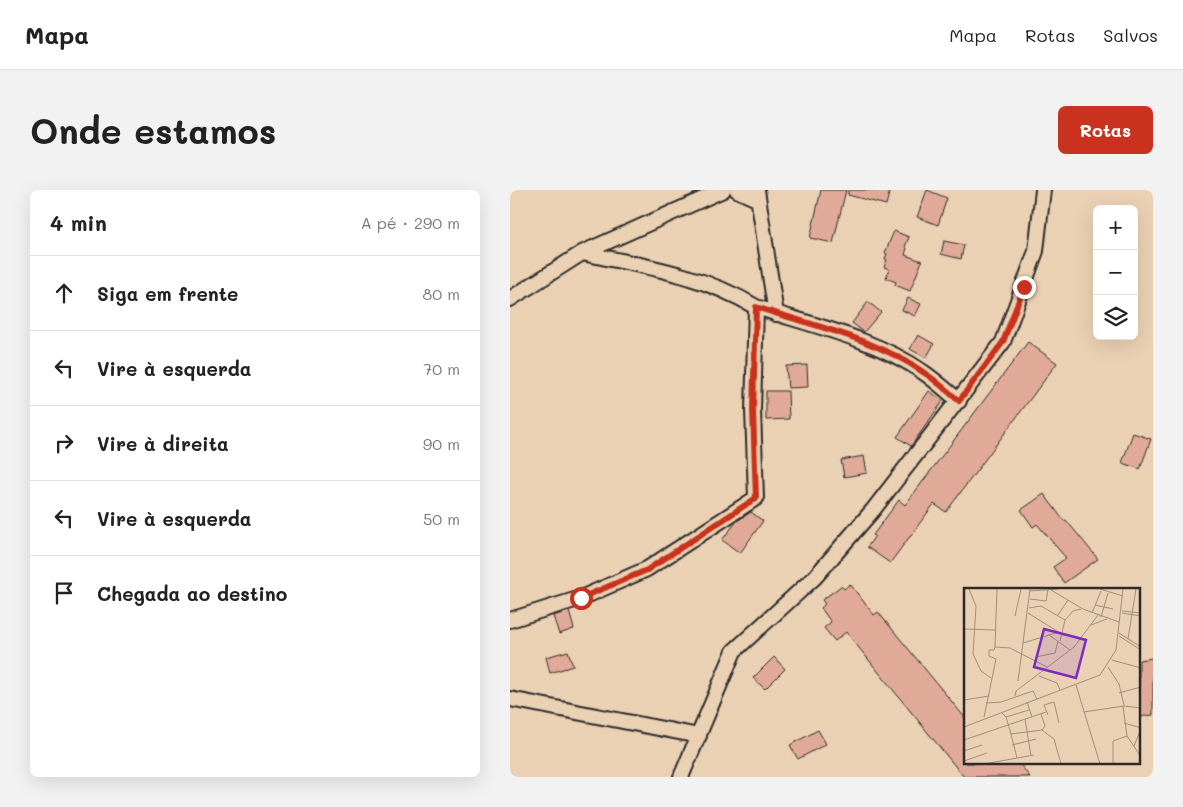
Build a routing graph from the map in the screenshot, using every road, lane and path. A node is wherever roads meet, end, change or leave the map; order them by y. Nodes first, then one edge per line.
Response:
1 (723, 190) edge
2 (737, 190) edge
3 (1043, 190) edge
4 (757, 194) edge
5 (582, 253) junction
6 (510, 300) edge
7 (756, 307) junction
8 (776, 314) junction
9 (959, 401) junction
10 (510, 620) edge
11 (510, 700) edge
12 (699, 736) junction
13 (680, 777) edge

1 - 5 street
2 - 4 street
3 - 9 street
4 - 8 street
5 - 6 street
5 - 7 street
7 - 8 street
7 - 10 street
8 - 9 street
9 - 12 street
11 - 12 street
12 - 13 street

